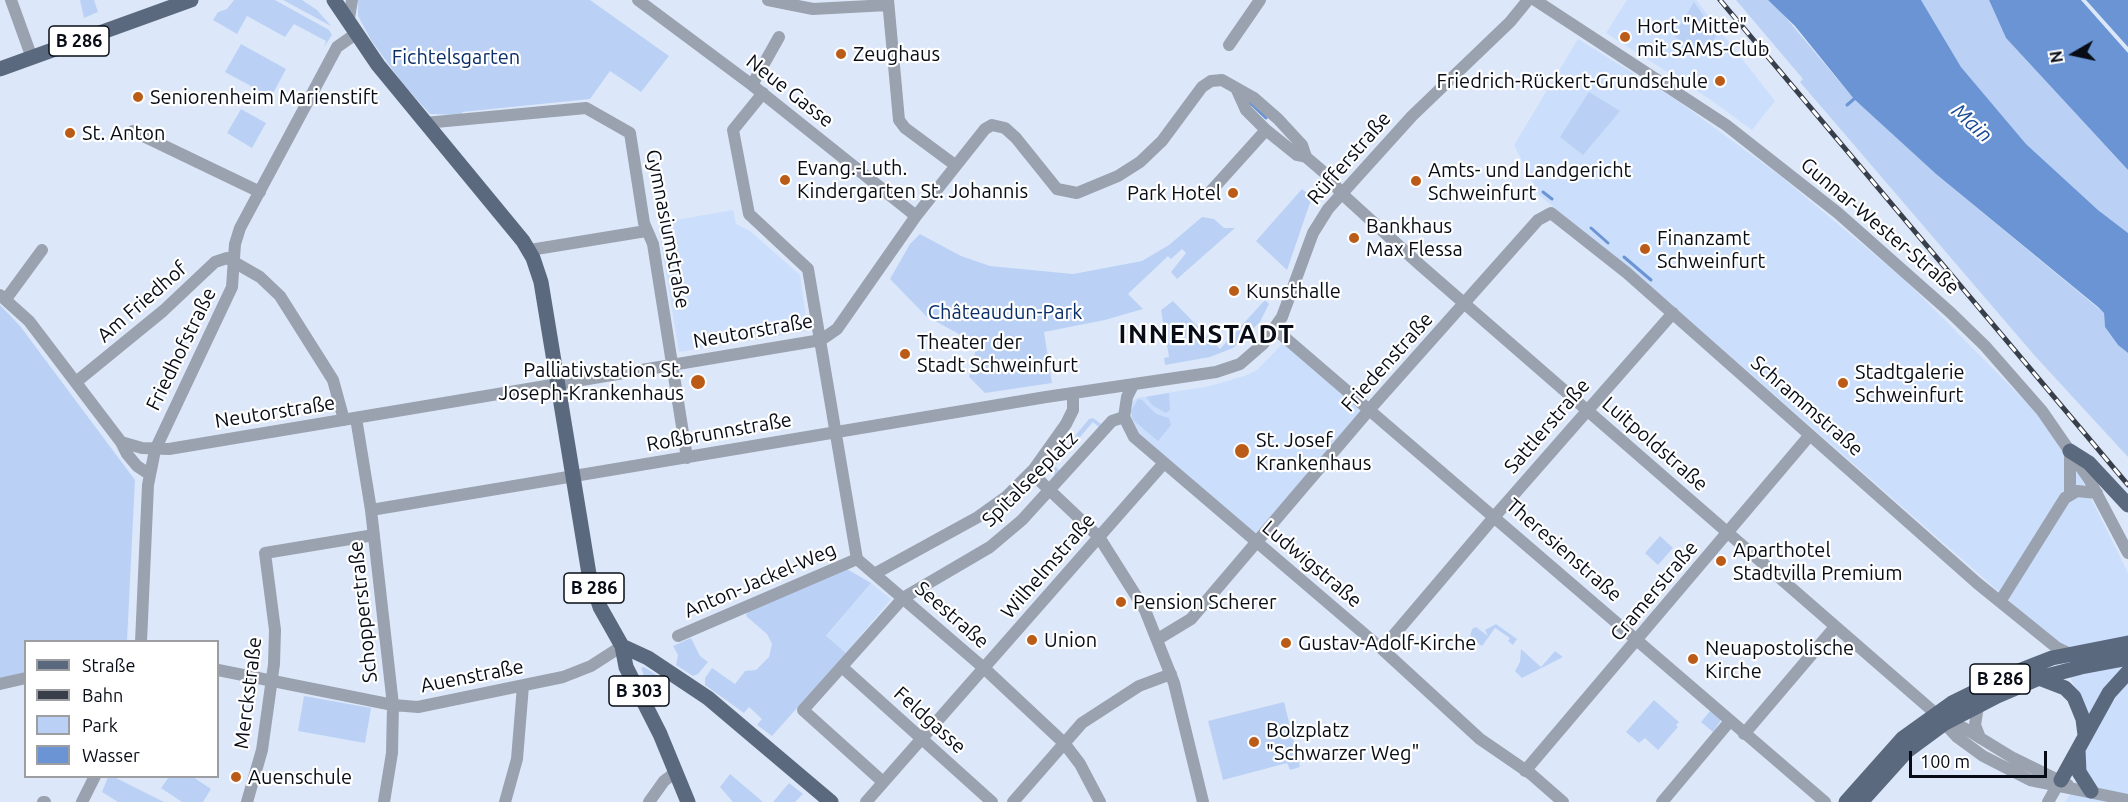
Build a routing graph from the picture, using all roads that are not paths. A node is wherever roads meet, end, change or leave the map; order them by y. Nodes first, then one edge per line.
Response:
1 (11, 0) edge
2 (191, 0) edge
3 (333, 0) edge
4 (352, 0) edge
5 (638, 0) edge
6 (768, 0) edge
7 (1260, 0) edge
8 (1528, 0) edge
9 (1535, 0) edge
10 (888, 3) edge
11 (348, 18) junction
12 (357, 33) junction
13 (779, 37) dead end
14 (1229, 45) dead end
15 (32, 57) junction
16 (0, 69) edge
17 (752, 85) junction
18 (1237, 90) junction
19 (763, 93) junction
20 (424, 123) junction
21 (1266, 130) junction
22 (133, 131) dead end
23 (1306, 157) junction
24 (955, 165) junction
25 (1211, 191) dead end
26 (260, 192) junction
27 (1341, 193) junction
28 (1546, 213) joint
29 (916, 216) junction
30 (646, 231) junction
31 (42, 250) dead end
32 (530, 250) junction
33 (234, 260) junction
34 (3, 297) edge
35 (1466, 304) junction
36 (1673, 313) junction
37 (1275, 329) junction
38 (821, 340) junction
39 (672, 365) junction
40 (76, 382) junction
41 (558, 384) junction
42 (1133, 385) junction
43 (1073, 393) junction
44 (1370, 410) junction
45 (1586, 410) junction
46 (1124, 417) junction
47 (350, 419) junction
48 (836, 432) junction
49 (1810, 435) junction
50 (121, 442) junction
51 (155, 450) junction
52 (2070, 451) junction
53 (687, 458) junction
54 (1164, 463) junction
55 (1034, 469) junction
56 (149, 474) junction
57 (572, 476) junction
58 (1050, 491) junction
59 (2097, 493) junction
60 (2070, 494) junction
61 (2128, 505) edge
62 (371, 510) junction
63 (1495, 516) junction
64 (1728, 532) junction
65 (374, 536) junction
66 (1099, 537) junction
67 (1256, 542) junction
68 (2128, 553) edge
69 (857, 559) junction
70 (876, 573) junction
71 (903, 598) junction
72 (2001, 600) junction
73 (1835, 627) junction
74 (2039, 634) junction
75 (678, 636) dead end
76 (1158, 639) junction
77 (141, 640) edge
78 (1639, 640) junction
79 (2128, 643) edge
80 (622, 646) junction
81 (1382, 649) junction
82 (2070, 654) junction
83 (2128, 658) edge
84 (842, 667) junction
85 (985, 669) junction
86 (219, 670) edge
87 (2038, 671) junction
88 (2128, 672) edge
89 (1171, 674) junction
90 (24, 678) edge
91 (273, 680) junction
92 (0, 684) edge
93 (523, 686) junction
94 (393, 705) junction
95 (1978, 706) junction
96 (1940, 718) junction
97 (1730, 721) junction
98 (1744, 734) junction
99 (2085, 735) junction
100 (922, 739) junction
101 (1981, 739) junction
102 (1064, 743) junction
103 (2078, 749) junction
104 (1525, 771) junction
105 (676, 772) junction
106 (94, 778) edge
107 (884, 782) junction
108 (2059, 784) junction
109 (2091, 791) junction
110 (2128, 800) edge
111 (82, 802) edge
112 (247, 802) edge
113 (384, 802) edge
114 (505, 802) edge
115 (649, 802) edge
116 (688, 802) edge
117 (831, 802) edge
118 (866, 802) edge
119 (992, 802) edge
120 (1013, 802) edge
121 (1100, 802) edge
122 (1203, 802) edge
123 (1563, 802) edge
124 (1662, 802) edge
125 (1825, 802) edge
126 (1846, 802) edge
127 (1861, 802) edge
128 (2048, 802) edge

1 - 15 street
2 - 15 main road, B 286
3 - 11 main road, B 286
4 - 11 street
5 - 17 street, Neue Gasse
6 - 10 street
7 - 14 street
8 - 27 street, Rüfferstraße
9 - 52 street, Gunnar-Wester-Straße
10 - 24 street
11 - 12 main road, B 286
12 - 20 main road, B 286
12 - 26 street, Friedhofstraße
13 - 17 street
15 - 16 main road, B 286
17 - 19 street, Neue Gasse
18 - 21 street
18 - 23 street
18 - 24 street, Neutorstraße
19 - 29 street, Neue Gasse
19 - 38 street
20 - 30 street, Gymnasiumstraße
20 - 32 main road, B 286
21 - 23 street
21 - 25 street
22 - 26 street
23 - 27 street, Luitpoldstraße
24 - 29 street, Neutorstraße
26 - 33 street, Friedhofstraße
27 - 35 street, Luitpoldstraße
27 - 37 street, Rüfferstraße
28 - 35 street, Friedenstraße
28 - 36 street, Schrammstraße
29 - 38 street, Neutorstraße
30 - 32 street
30 - 39 street, Gymnasiumstraße
31 - 34 street
32 - 41 main road, B 286
33 - 40 street, Am Friedhof
33 - 47 street, Schopperstraße
33 - 51 street, Friedhofstraße
34 - 40 street
35 - 44 street, Friedenstraße
35 - 45 street, Luitpoldstraße
36 - 45 street, Sattlerstraße
36 - 49 street, Schrammstraße
37 - 42 street, Rüfferstraße
37 - 44 street, Theresienstraße
38 - 39 street, Neutorstraße
38 - 48 street
39 - 41 street, Neutorstraße
39 - 53 street, Gymnasiumstraße
40 - 50 street
41 - 47 street, Neutorstraße
41 - 57 main road, B 286
42 - 43 street, Rüfferstraße
42 - 46 street
43 - 48 street, Roßbrunnstraße
43 - 55 street, Spitalseeplatz
44 - 63 street, Theresienstraße
44 - 67 street, Friedenstraße
45 - 63 street, Sattlerstraße
45 - 64 street, Luitpoldstraße
46 - 54 street, Ludwigstraße
46 - 58 street, Spitalseeplatz
47 - 51 street, Neutorstraße
47 - 62 street, Schopperstraße
48 - 53 street, Roßbrunnstraße
48 - 69 street
49 - 64 street, Cramerstraße
49 - 72 street, Schrammstraße
50 - 51 street
50 - 56 street
51 - 56 street, Friedhofstraße
52 - 59 street, Gunnar-Wester-Straße
52 - 60 street
52 - 61 main road
53 - 57 street, Roßbrunnstraße
54 - 66 street, Wilhelmstraße
54 - 67 street, Ludwigstraße
55 - 58 street
55 - 70 street, Spitalseeplatz
56 - 77 street, Friedhofstraße
57 - 62 street, Roßbrunnstraße
57 - 80 main road, B 286
58 - 66 street
58 - 71 street, Spitalseeplatz
59 - 60 street
59 - 68 street, Gunnar-Wester-Straße
60 - 72 street
62 - 65 street, Schopperstraße
63 - 78 street, Theresienstraße
63 - 81 street, Sattlerstraße
64 - 73 street, Luitpoldstraße
64 - 78 street, Cramerstraße
65 - 91 street, Merckstraße
65 - 94 street, Schopperstraße
66 - 76 street
66 - 85 street, Wilhelmstraße
67 - 76 street, Friedenstraße
67 - 81 street, Ludwigstraße
69 - 70 street, Seestraße
69 - 75 street, Anton-Jackel-Weg
70 - 71 street, Seestraße
71 - 84 street, Spitalseeplatz
71 - 85 street, Seestraße
72 - 74 street, Schrammstraße
73 - 96 street, Luitpoldstraße
73 - 98 street
74 - 82 street, Schrammstraße
74 - 87 street
76 - 89 street
78 - 97 street, Theresienstraße
78 - 104 street, Cramerstraße
79 - 82 main road, B 286
80 - 93 street, Auenstraße
80 - 105 main road, B 303
80 - 117 main road
81 - 104 street, Ludwigstraße
82 - 87 main road, B 286
83 - 87 main road, B 286
84 - 100 street, Feldgasse
84 - 107 street, Spitalseeplatz
85 - 100 street, Wilhelmstraße
85 - 102 street, Seestraße
86 - 91 street, Auenstraße
87 - 95 main road, B 286
87 - 96 main road, B 286
87 - 99 main road
88 - 99 main road
89 - 102 street
89 - 122 street
90 - 92 street
91 - 94 street, Auenstraße
91 - 112 street, Merckstraße
93 - 94 street, Auenstraße
93 - 114 street
94 - 113 street, Schopperstraße
95 - 96 main road, B 286
95 - 101 street
96 - 101 street, Luitpoldstraße
96 - 108 street, Luitpoldstraße
96 - 126 main road, B 286
96 - 127 main road, B 286
97 - 98 street, Theresienstraße
97 - 124 street
98 - 125 street, Theresienstraße
99 - 103 main road
100 - 107 street, Wilhelmstraße
100 - 119 street, Feldgasse
101 - 108 street, Luitpoldstraße
102 - 120 street
102 - 121 street, Seestraße
103 - 108 main road
103 - 109 main road
104 - 123 street, Ludwigstraße
105 - 115 street
105 - 116 main road, B 303
106 - 111 street
107 - 118 street, Wilhelmstraße
108 - 109 street, Luitpoldstraße
108 - 128 street
109 - 110 street, Luitpoldstraße

